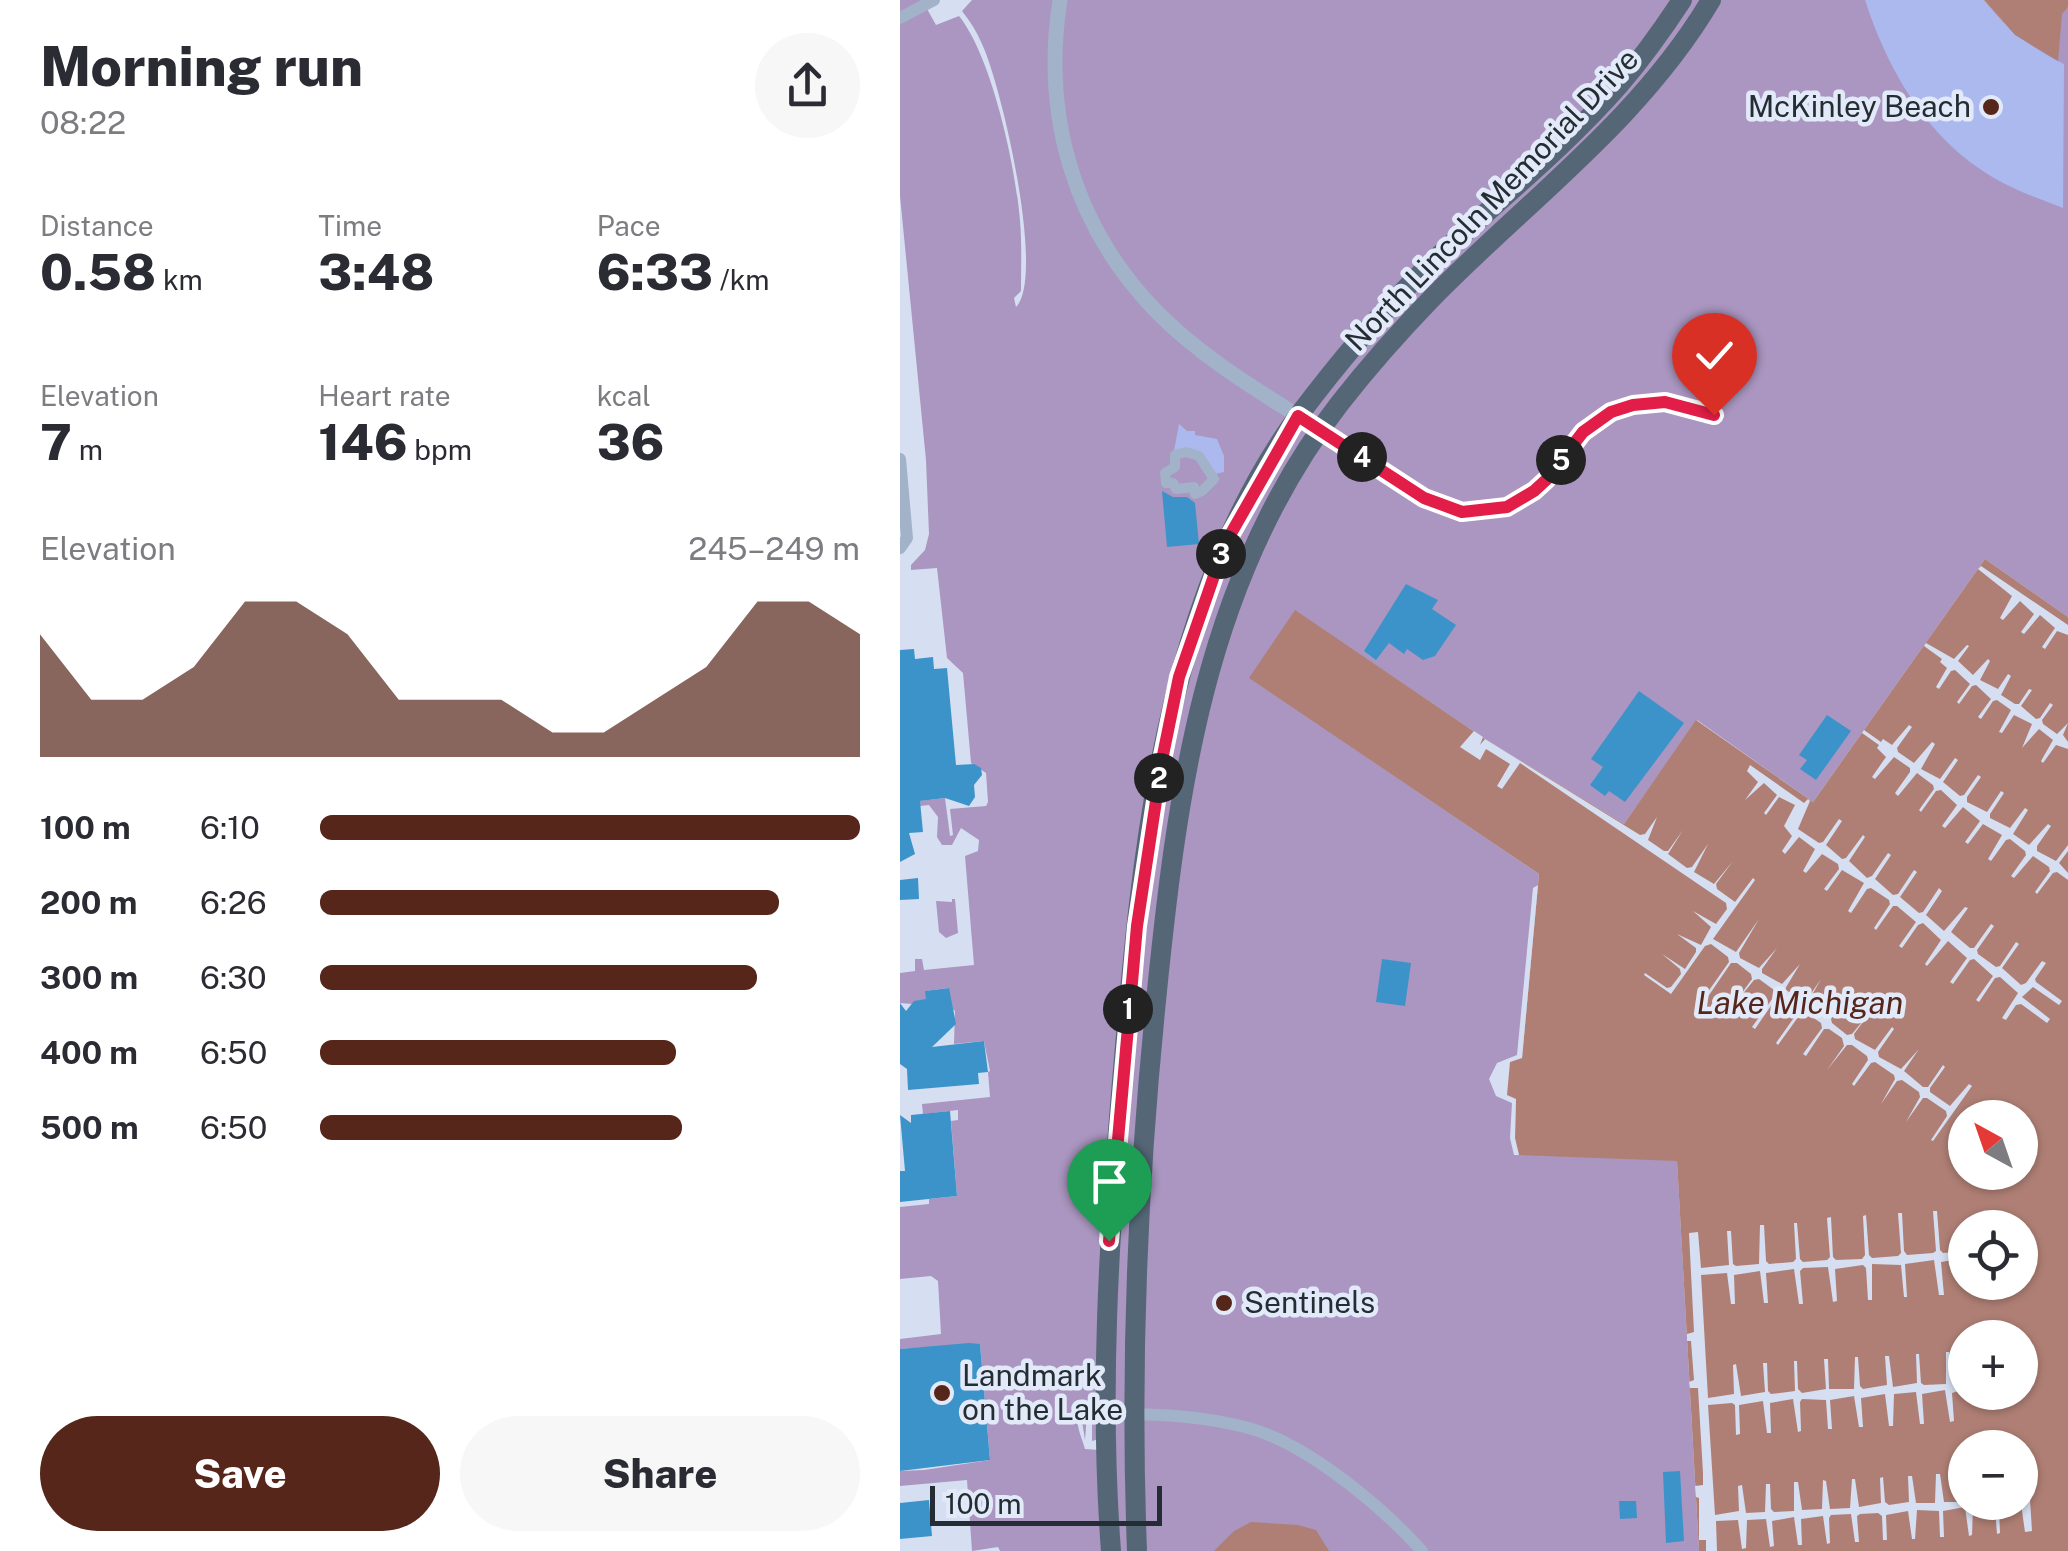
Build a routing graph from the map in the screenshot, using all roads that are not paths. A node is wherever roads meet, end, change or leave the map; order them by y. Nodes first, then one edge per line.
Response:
1 (1060, 0) edge
2 (1682, 0) edge
3 (1710, 0) edge
4 (929, 3) edge
5 (904, 10) edge
6 (1714, 415) dead end
7 (1298, 416) junction
8 (1320, 430) junction
9 (1174, 455) joint
10 (900, 459) edge
11 (903, 545) edge
12 (1105, 1414) junction
13 (1132, 1414) junction
14 (1111, 1551) edge
15 (1138, 1551) edge
16 (1422, 1551) edge

1 - 7 street
2 - 7 main road, North Lincoln Memorial Drive
3 - 8 main road, North Lincoln Memorial Drive
4 - 5 street
6 - 8 street
7 - 8 street
7 - 12 main road, North Lincoln Memorial Drive
8 - 13 main road, North Lincoln Memorial Drive
9 - 9 street
10 - 11 street
12 - 13 street
12 - 14 main road, North Lincoln Memorial Drive
13 - 15 main road, North Lincoln Memorial Drive
13 - 16 street

